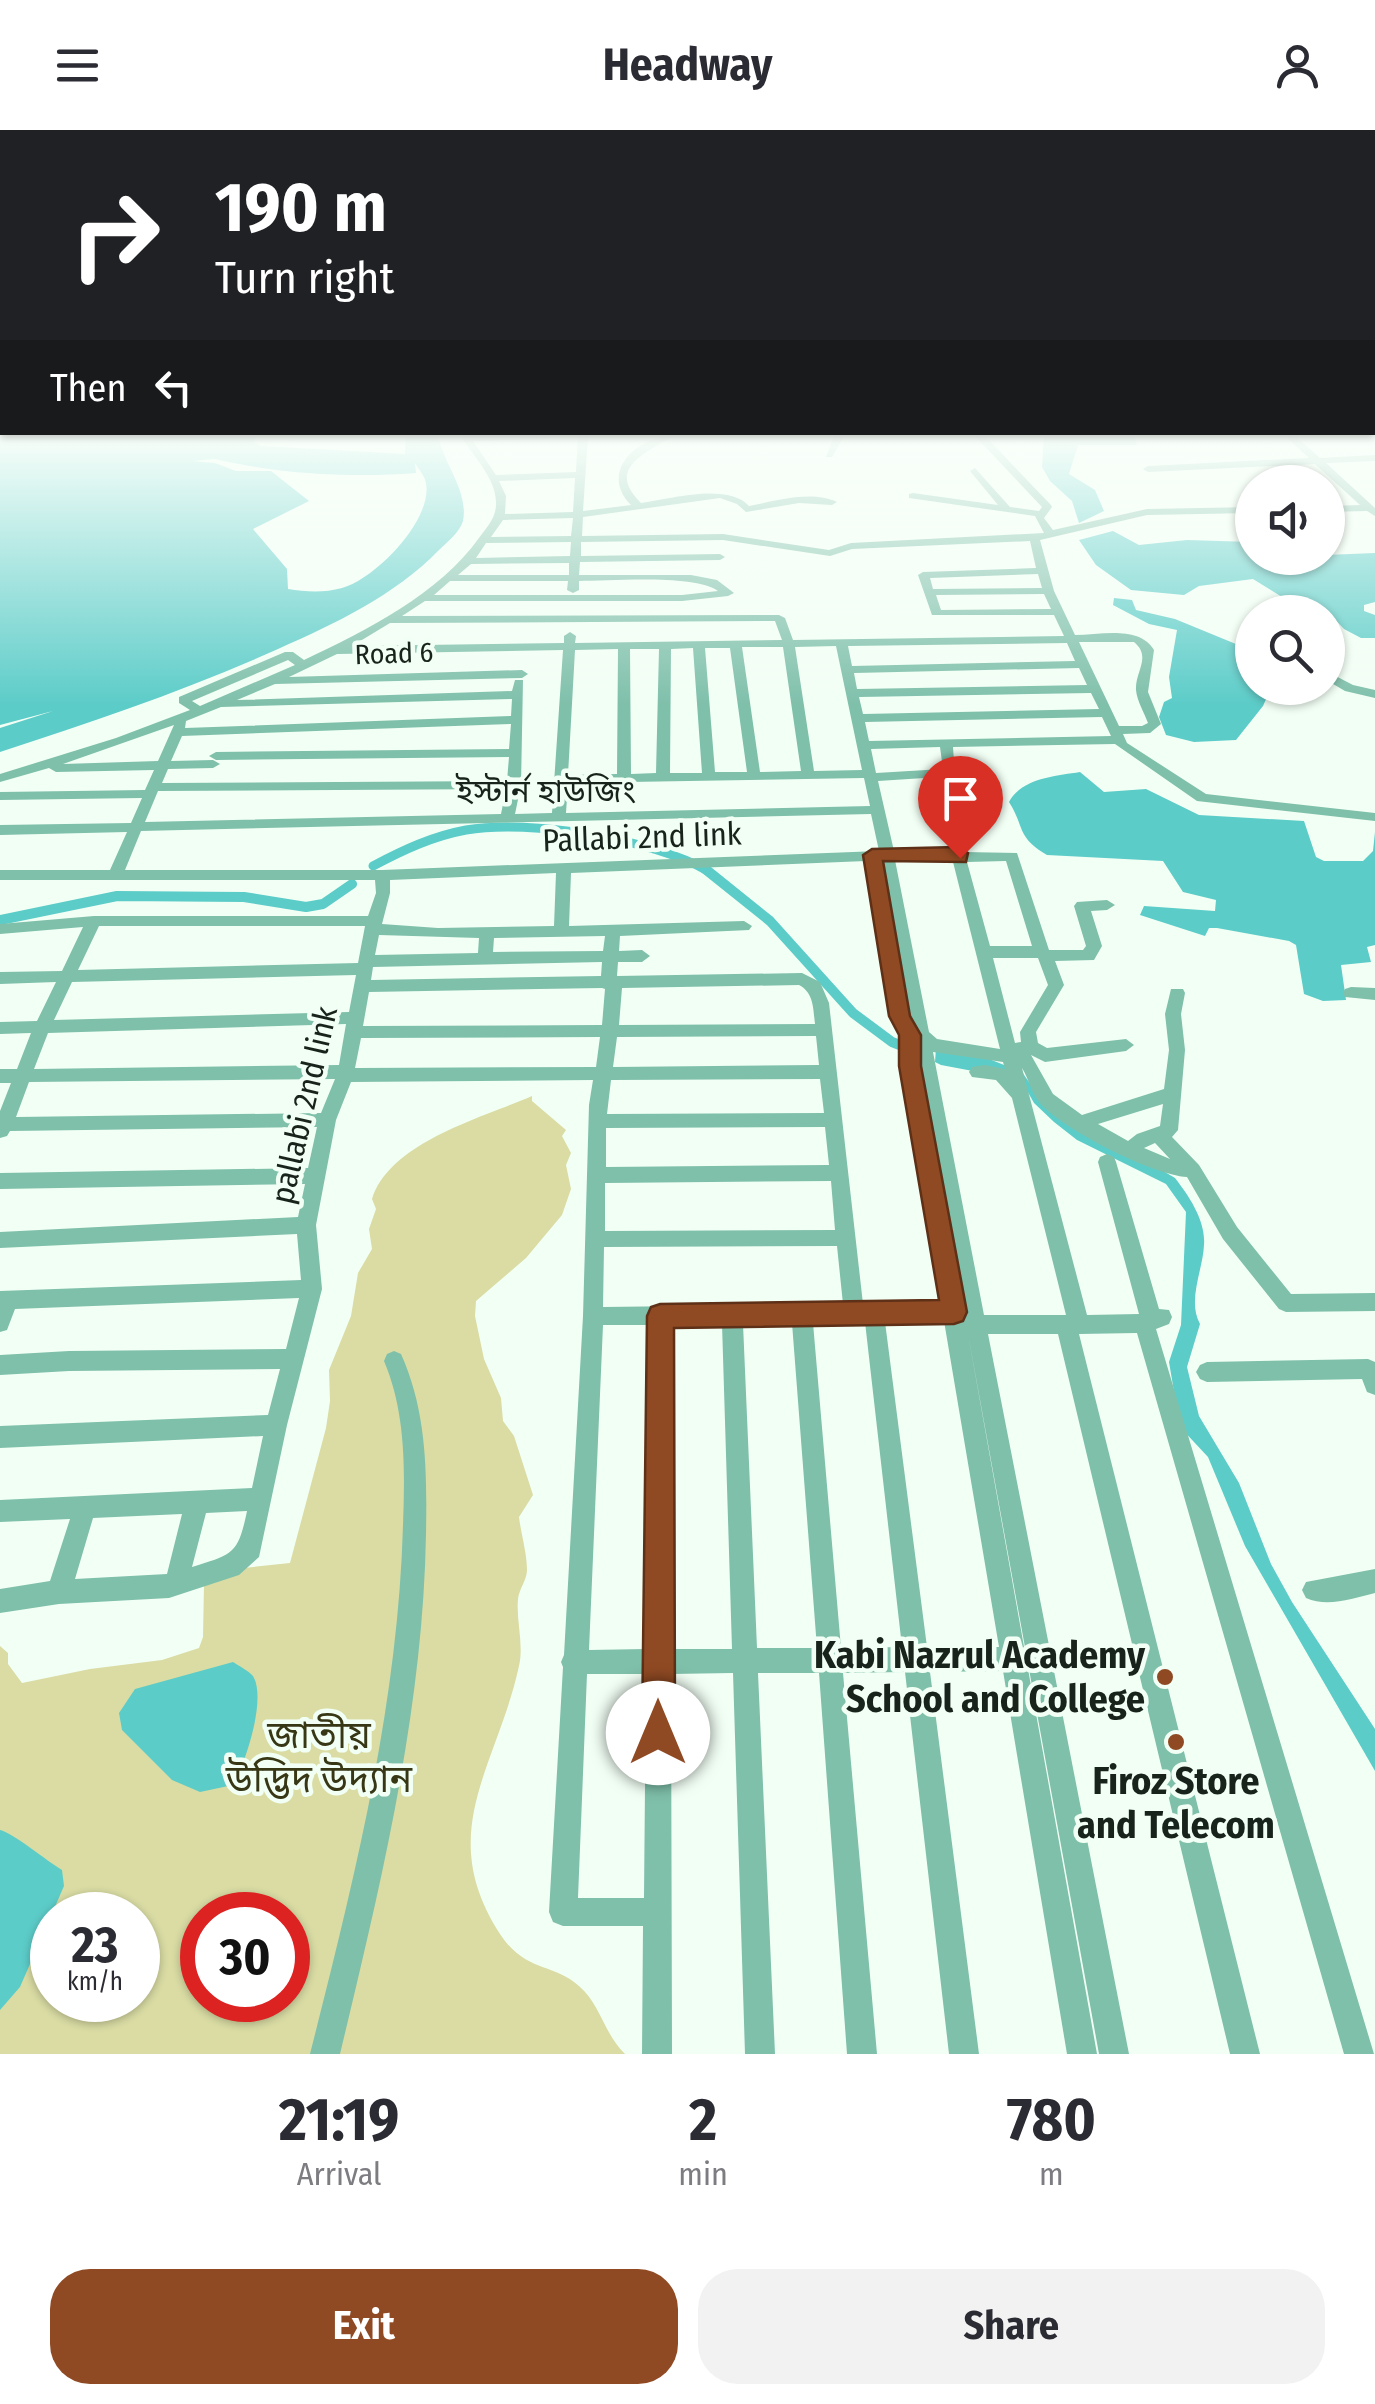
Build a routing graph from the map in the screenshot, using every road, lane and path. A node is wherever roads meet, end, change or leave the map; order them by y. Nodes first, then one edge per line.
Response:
1 (494, 526) edge
2 (577, 526) edge
3 (1043, 526) edge
4 (1089, 526) edge
5 (1051, 535) junction
6 (1034, 538) junction
7 (483, 540) junction
8 (576, 540) junction
9 (720, 557) dead end
10 (466, 561) junction
11 (575, 561) junction
12 (1040, 571) junction
13 (447, 578) junction
14 (574, 578) junction
15 (928, 592) junction
16 (1048, 592) junction
17 (425, 598) junction
18 (573, 598) junction
19 (1058, 612) junction
20 (572, 619) junction
21 (390, 620) junction
22 (447, 621) junction
23 (1069, 638) junction
24 (842, 643) junction
25 (788, 644) junction
26 (736, 645) junction
27 (624, 646) junction
28 (666, 646) junction
29 (699, 646) junction
30 (526, 647) junction
31 (570, 647) junction
32 (439, 648) junction
33 (336, 650) junction
34 (1082, 664) junction
35 (303, 665) junction
36 (847, 670) junction
37 (522, 674) junction
38 (329, 680) junction
39 (268, 681) junction
40 (1345, 686) edge
41 (1095, 689) junction
42 (517, 694) junction
43 (852, 694) junction
44 (1375, 694) edge
45 (215, 704) junction
46 (199, 711) junction
47 (1107, 713) junction
48 (858, 718) junction
49 (518, 720) junction
50 (180, 725) junction
51 (228, 730) junction
52 (1119, 738) junction
53 (946, 743) junction
54 (863, 745) junction
55 (514, 753) junction
56 (214, 760) junction
57 (164, 766) junction
58 (35, 768) junction
59 (808, 775) junction
60 (870, 775) junction
61 (754, 776) junction
62 (709, 777) junction
63 (0, 778) edge
64 (624, 778) junction
65 (663, 778) junction
66 (561, 780) junction
67 (514, 784) junction
68 (205, 787) junction
69 (153, 791) junction
70 (0, 796) edge
71 (878, 810) junction
72 (559, 815) junction
73 (508, 816) junction
74 (1375, 817) edge
75 (137, 828) junction
76 (0, 830) edge
77 (880, 855) junction
78 (960, 858) junction
79 (564, 867) junction
80 (116, 874) junction
81 (0, 875) edge
82 (382, 875) junction
83 (1108, 905) dead end
84 (94, 921) junction
85 (374, 925) junction
86 (744, 926) dead end
87 (0, 929) edge
88 (640, 931) junction
89 (488, 932) junction
90 (565, 932) junction
91 (612, 932) junction
92 (438, 933) junction
93 (984, 952) junction
94 (1044, 954) junction
95 (610, 956) junction
96 (642, 956) junction
97 (568, 958) junction
98 (477, 959) junction
99 (432, 962) junction
100 (365, 972) junction
101 (66, 977) junction
102 (0, 978) edge
103 (650, 980) junction
104 (611, 984) junction
105 (464, 985) junction
106 (566, 985) junction
107 (426, 987) junction
108 (1177, 993) dead end
109 (1352, 993) dead end
110 (1375, 994) edge
111 (43, 1025) junction
112 (354, 1025) junction
113 (0, 1028) edge
114 (610, 1030) junction
115 (823, 1030) junction
116 (1126, 1046) dead end
117 (1030, 1047) junction
118 (917, 1051) junction
119 (1011, 1054) junction
120 (603, 1072) junction
121 (827, 1072) junction
122 (978, 1072) dead end
123 (346, 1073) junction
124 (22, 1075) junction
125 (0, 1076) edge
126 (1171, 1094) junction
127 (1031, 1101) junction
128 (327, 1120) junction
129 (832, 1120) junction
130 (600, 1122) junction
131 (1082, 1122) junction
132 (2, 1127) edge
133 (1159, 1135) junction
134 (1131, 1148) junction
135 (1107, 1162) dead end
136 (1192, 1170) junction
137 (838, 1173) junction
138 (597, 1174) junction
139 (316, 1176) junction
140 (0, 1180) edge
141 (306, 1226) junction
142 (596, 1238) junction
143 (845, 1238) junction
144 (0, 1240) edge
145 (312, 1289) junction
146 (4, 1300) edge
147 (1375, 1302) edge
148 (864, 1313) junction
149 (802, 1314) junction
150 (732, 1315) junction
151 (594, 1316) junction
152 (660, 1316) junction
153 (962, 1320) junction
154 (1153, 1321) junction
155 (0, 1322) edge
156 (1073, 1324) junction
157 (295, 1360) junction
158 (394, 1361) dead end
159 (0, 1365) edge
160 (1207, 1372) dead end
161 (1374, 1382) edge
162 (276, 1425) junction
163 (0, 1437) edge
164 (262, 1499) junction
165 (198, 1502) junction
166 (85, 1506) junction
167 (0, 1511) edge
168 (1375, 1581) edge
169 (176, 1584) junction
170 (1314, 1590) dead end
171 (59, 1592) junction
172 (0, 1602) edge
173 (1014, 1659) junction
174 (829, 1660) junction
175 (917, 1660) junction
176 (745, 1661) junction
177 (573, 1662) junction
178 (658, 1662) junction
179 (657, 1912) junction
180 (324, 2054) edge
181 (658, 2054) edge
182 (760, 2054) edge
183 (862, 2054) edge
184 (964, 2054) edge
185 (1082, 2054) edge
186 (1114, 2054) edge
187 (1245, 2054) edge
188 (1359, 2054) edge

1 - 7 street
2 - 8 street
3 - 5 street
4 - 5 street
5 - 6 street
6 - 8 street
6 - 12 street
7 - 8 street
7 - 10 street
8 - 11 street
9 - 11 street
10 - 11 street
10 - 13 street
11 - 14 street
12 - 15 street
12 - 16 street
13 - 14 street
13 - 17 street
14 - 18 street
14 - 18 street
15 - 16 street
15 - 19 street
16 - 19 street
17 - 18 street
17 - 21 street
18 - 20 street
19 - 23 street
20 - 22 street
20 - 25 street
20 - 31 street
21 - 22 street
21 - 33 street
22 - 32 street
23 - 24 street
23 - 34 street
23 - 52 street
24 - 25 street
24 - 36 street
25 - 26 street
25 - 59 street
26 - 29 street
26 - 61 street
27 - 28 street
27 - 31 street
27 - 64 street
28 - 29 street
28 - 65 street
29 - 62 street
30 - 31 street
30 - 32 street
30 - 37 street
31 - 66 street
32 - 33 street
33 - 35 street
33 - 38 street
34 - 36 street
34 - 41 street
35 - 39 street
35 - 46 street
36 - 43 street
37 - 38 street, Road 6
37 - 42 street
38 - 39 street, Road 6
39 - 45 street
40 - 44 street
41 - 43 street
41 - 47 street
42 - 45 street
42 - 49 street
43 - 48 street
45 - 46 street
46 - 50 street
47 - 48 street
47 - 52 street
48 - 54 street
49 - 51 street
49 - 55 street
50 - 51 street
50 - 57 street
50 - 58 street
51 - 56 street
52 - 53 street
52 - 74 street
53 - 54 street
53 - 60 street
54 - 60 street
55 - 56 street
55 - 67 street
56 - 57 street
56 - 68 street
57 - 58 street
57 - 69 street
58 - 63 street
59 - 60 street
59 - 61 street
60 - 71 street
61 - 62 street
62 - 65 street
64 - 65 street
64 - 66 street
66 - 72 street
67 - 68 street
67 - 73 street
68 - 69 street
69 - 70 street
69 - 75 street
71 - 72 street
71 - 77 street
72 - 73 street
73 - 75 street
75 - 76 street
75 - 80 street
77 - 78 street, Pallabi 2nd link
77 - 79 street, Pallabi 2nd link
77 - 118 street
78 - 93 street
78 - 94 street, Pallabi 2nd link
79 - 82 street, Pallabi 2nd link
79 - 90 street
80 - 81 street, Pallabi 2nd link
80 - 82 street, Pallabi 2nd link
82 - 85 street, pallabi 2nd link
83 - 94 street
84 - 85 street
84 - 87 street
84 - 101 street
85 - 92 street
85 - 100 street, pallabi 2nd link
86 - 88 street
88 - 91 street
88 - 96 street
89 - 90 street
89 - 92 street
89 - 98 street
90 - 91 street
90 - 97 street
91 - 95 street
92 - 99 street
93 - 94 street
93 - 119 street
94 - 117 street
95 - 96 street
95 - 97 street
95 - 104 street
96 - 103 street
97 - 98 street
97 - 106 street
98 - 99 street
98 - 105 street
99 - 100 street
99 - 107 street
100 - 101 street
100 - 107 street
100 - 112 street, pallabi 2nd link
101 - 102 street
101 - 111 street
103 - 104 street
103 - 115 street
104 - 106 street
104 - 114 street
105 - 106 street
105 - 107 street
108 - 126 street
109 - 110 street
111 - 112 street
111 - 113 street
111 - 124 street
112 - 114 street
112 - 123 street, pallabi 2nd link
114 - 115 street
114 - 120 street
115 - 121 street
116 - 117 street
117 - 119 street
118 - 119 street
118 - 153 street
119 - 127 street
120 - 121 street
120 - 123 street
120 - 130 street
121 - 129 street
122 - 127 street
123 - 124 street
123 - 128 street, pallabi 2nd link
124 - 125 street
124 - 132 street
126 - 131 street
126 - 133 street
127 - 131 street
127 - 156 street
128 - 132 street
128 - 139 street, pallabi 2nd link
129 - 130 street
129 - 137 street
130 - 138 street
131 - 134 street
133 - 134 street
133 - 136 street
134 - 136 street
135 - 154 street
136 - 147 street
137 - 138 street
137 - 143 street
138 - 142 street
139 - 140 street
139 - 141 street, pallabi 2nd link
141 - 144 street, pallabi 2nd link
141 - 145 street
142 - 143 street
142 - 151 street
143 - 148 street
145 - 146 street
145 - 157 street
146 - 155 street
148 - 149 street
148 - 153 street
148 - 175 street
149 - 150 street
149 - 174 street
150 - 152 street
150 - 176 street
151 - 152 street
151 - 177 street
152 - 178 street
153 - 156 street
153 - 173 street
153 - 186 street
154 - 156 street
154 - 188 street
156 - 187 street
157 - 159 street
157 - 162 street
158 - 180 street
160 - 161 street
162 - 163 street
162 - 164 street
164 - 165 street
164 - 169 street
165 - 166 street
165 - 169 street
166 - 167 street
166 - 171 street
168 - 170 street
169 - 171 street
171 - 172 street
173 - 175 street
173 - 185 street
174 - 175 street
174 - 176 street
174 - 183 street
175 - 184 street
176 - 178 street
176 - 182 street
177 - 178 street
177 - 179 street
178 - 179 street
179 - 181 street

